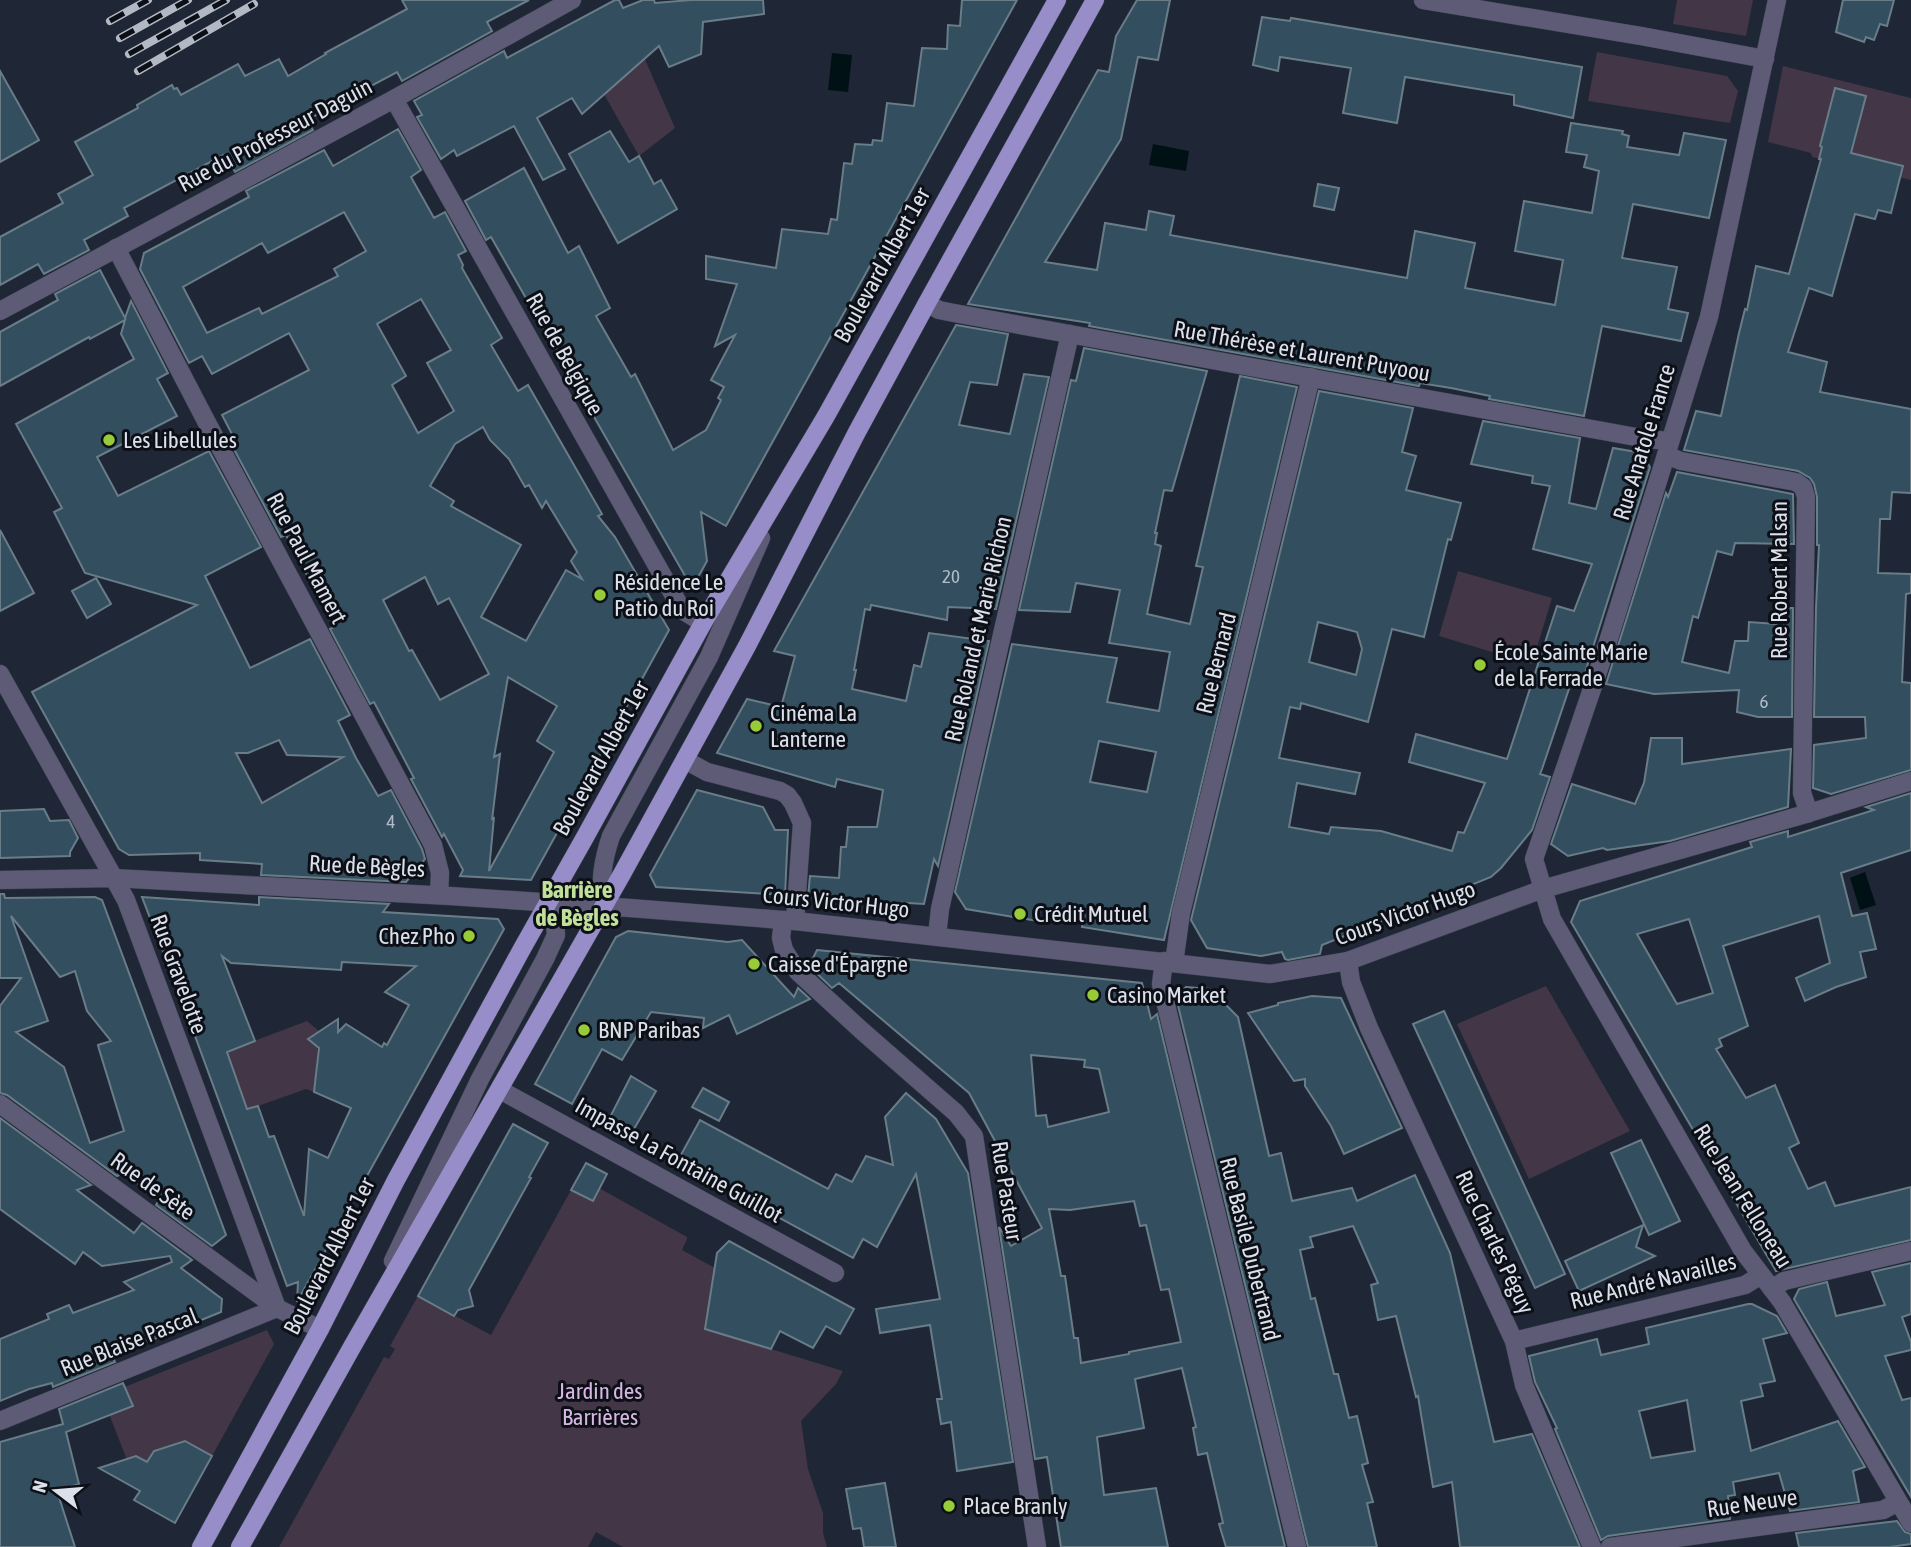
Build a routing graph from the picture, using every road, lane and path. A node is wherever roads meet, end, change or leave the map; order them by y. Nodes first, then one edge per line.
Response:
1 (572, 0) edge
2 (1057, 0) edge
3 (1095, 0) edge
4 (1423, 0) edge
5 (1777, 0) edge
6 (1765, 59) junction
7 (394, 99) junction
8 (116, 248) junction
9 (927, 303) junction
10 (0, 311) edge
11 (1070, 334) junction
12 (1311, 377) junction
13 (1668, 448) junction
14 (781, 492) junction
15 (703, 623) junction
16 (1, 679) edge
17 (685, 760) junction
18 (1911, 781) edge
19 (1808, 813) junction
20 (113, 877) junction
21 (0, 880) edge
22 (1543, 889) junction
23 (439, 895) junction
24 (548, 903) junction
25 (604, 906) junction
26 (732, 916) joint
27 (789, 921) junction
28 (937, 936) junction
29 (1348, 961) junction
30 (1169, 962) junction
31 (500, 1090) junction
32 (0, 1104) edge
33 (1911, 1251) edge
34 (835, 1273) dead end
35 (1767, 1282) junction
36 (277, 1308) junction
37 (320, 1329) junction
38 (1514, 1341) junction
39 (352, 1346) junction
40 (0, 1421) edge
41 (1898, 1502) junction
42 (1911, 1524) edge
43 (201, 1547) edge
44 (240, 1547) edge
45 (1037, 1547) edge
46 (1297, 1547) edge
47 (1592, 1547) edge
48 (1610, 1547) edge

1 - 7 street, Rue du Professeur Daguin
2 - 14 main road, Boulevard Albert 1er
3 - 9 main road
4 - 6 street
5 - 6 street, Rue Anatole France
6 - 13 street, Rue Anatole France
7 - 8 street, Rue du Professeur Daguin
7 - 15 street, Rue de Belgique
8 - 10 street, Rue du Professeur Daguin
8 - 23 street, Rue Paul Mamert
9 - 11 street, Rue Thérèse et Laurent Puyoou
9 - 17 main road
11 - 12 street, Rue Thérèse et Laurent Puyoou
11 - 28 street, Rue Roland et Marie Richon
12 - 13 street, Rue Thérèse et Laurent Puyoou
12 - 30 street, Rue Bernard
13 - 19 street, Rue Robert Malsan
13 - 22 street, Rue Anatole France
14 - 15 main road, Boulevard Albert 1er
14 - 25 street
15 - 24 main road, Boulevard Albert 1er
16 - 20 street, Rue Gravelotte
17 - 25 main road
17 - 27 street, Rue Pasteur
18 - 19 street, Cours Victor Hugo
19 - 22 street, Cours Victor Hugo
20 - 21 street, Rue de Bègles
20 - 23 street, Rue de Bègles
20 - 36 street, Rue Gravelotte
22 - 29 street, Cours Victor Hugo
22 - 35 street, Rue Jean Felloneau
23 - 24 street, Rue de Bègles
24 - 25 street, Rue de Bègles
24 - 37 main road, Boulevard Albert 1er
24 - 39 street
25 - 26 street, Rue de Bègles
25 - 31 main road
26 - 27 street, Cours Victor Hugo
27 - 28 street, Cours Victor Hugo
27 - 45 street, Rue Pasteur
28 - 30 street, Cours Victor Hugo
29 - 30 street, Cours Victor Hugo
29 - 38 street, Rue Charles Péguy
30 - 46 street, Rue Basile Dubertrand
31 - 34 street, Impasse La Fontaine Guillot
31 - 39 main road
32 - 36 street, Rue de Sète
33 - 35 street, Rue André Navailles
35 - 38 street, Rue André Navailles
35 - 41 street, Rue Jean Felloneau
36 - 37 street, Rue de Sète
36 - 40 street, Rue Blaise Pascal
37 - 43 main road, Boulevard Albert 1er
38 - 47 street, Rue Charles Péguy
39 - 44 main road
41 - 42 street, Rue Jean Felloneau
41 - 48 street, Rue Neuve

